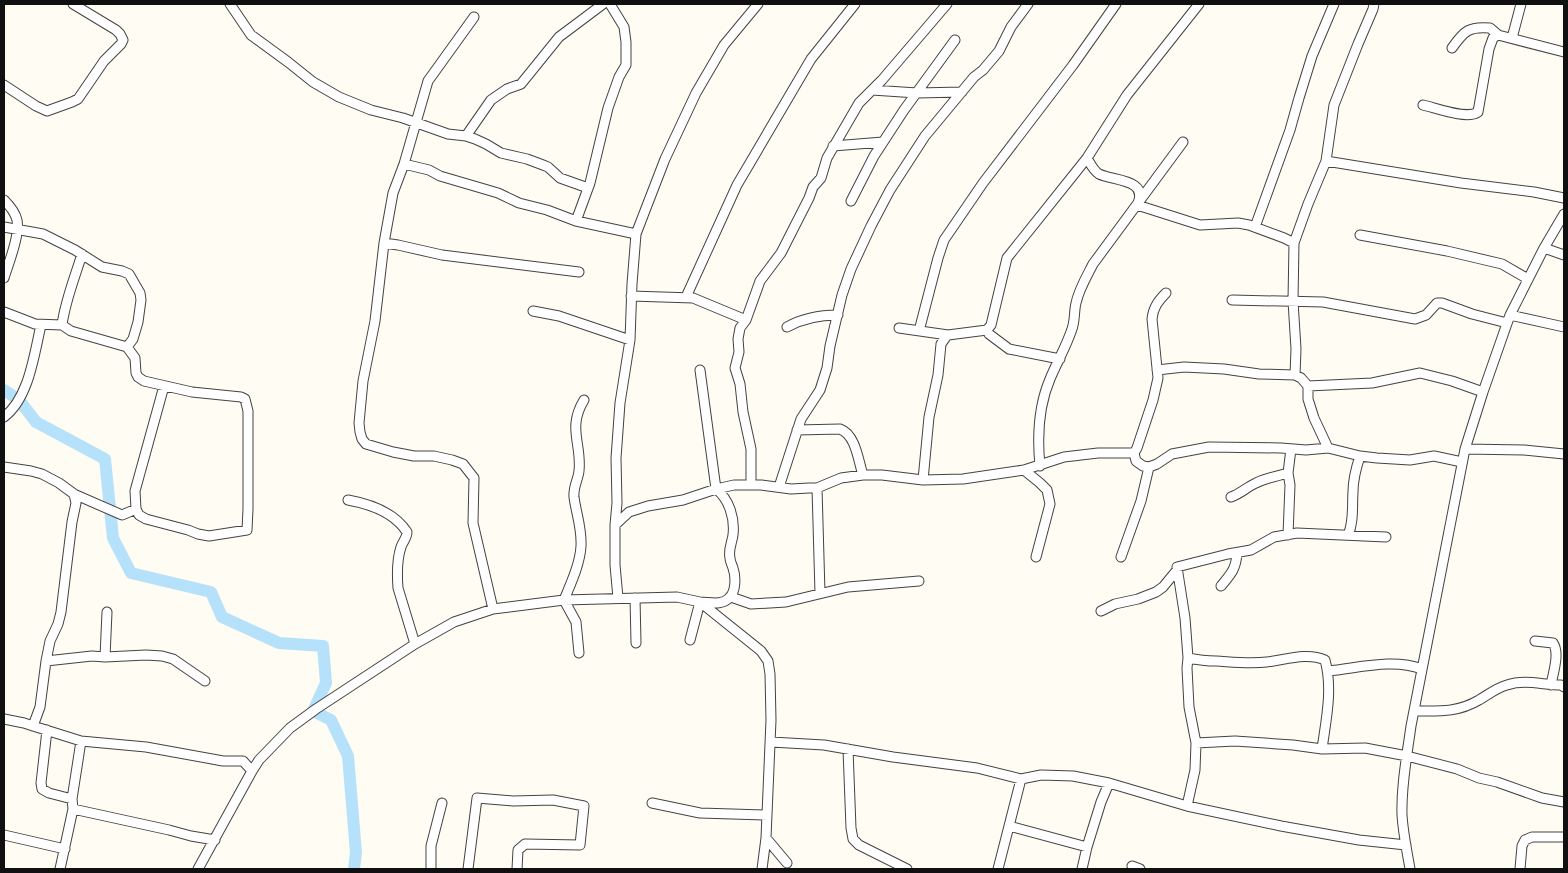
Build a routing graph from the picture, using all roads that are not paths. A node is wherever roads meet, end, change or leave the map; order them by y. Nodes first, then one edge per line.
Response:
1 (73, 4) edge
2 (230, 4) edge
3 (603, 4) edge
4 (610, 4) edge
5 (758, 4) edge
6 (855, 4) edge
7 (947, 4) edge
8 (1028, 4) edge
9 (1116, 4) edge
10 (1199, 4) edge
11 (1334, 4) edge
12 (1374, 4) edge
13 (1521, 4) edge
14 (474, 17) dead end
15 (1498, 35) junction
16 (1512, 38) junction
17 (955, 40) dead end
18 (1452, 48) dead end
19 (1564, 52) edge
20 (4, 85) edge
21 (872, 90) junction
22 (917, 92) junction
23 (962, 92) junction
24 (1422, 104) dead end
25 (416, 123) junction
26 (466, 136) junction
27 (883, 142) junction
28 (1183, 142) dead end
29 (833, 146) junction
30 (1087, 158) junction
31 (1326, 161) junction
32 (404, 164) junction
33 (588, 188) junction
34 (1564, 198) edge
35 (4, 200) edge
36 (851, 201) dead end
37 (1137, 205) junction
38 (1564, 214) edge
39 (576, 221) junction
40 (4, 227) edge
41 (1256, 227) junction
42 (18, 229) junction
43 (636, 234) junction
44 (1360, 235) dead end
45 (384, 243) junction
46 (1294, 244) junction
47 (1544, 248) junction
48 (82, 254) junction
49 (1564, 254) edge
50 (579, 272) dead end
51 (4, 278) edge
52 (1528, 280) junction
53 (1166, 293) dead end
54 (631, 296) junction
55 (686, 297) junction
56 (1232, 300) dead end
57 (1293, 301) junction
58 (533, 311) dead end
59 (4, 312) edge
60 (838, 315) junction
61 (1509, 319) junction
62 (746, 320) junction
63 (41, 325) junction
64 (62, 325) junction
65 (787, 327) dead end
66 (1564, 327) edge
67 (899, 328) dead end
68 (919, 331) junction
69 (988, 334) dead end
70 (948, 335) junction
71 (630, 340) junction
72 (127, 347) junction
73 (1060, 359) junction
74 (700, 370) dead end
75 (1157, 370) junction
76 (1295, 374) junction
77 (164, 386) junction
78 (1308, 386) junction
79 (1483, 392) junction
80 (584, 400) dead end
81 (4, 417) edge
82 (796, 430) junction
83 (1328, 448) junction
84 (1291, 449) junction
85 (1466, 449) junction
86 (1134, 453) junction
87 (1564, 454) edge
88 (1360, 456) junction
89 (1462, 462) junction
90 (1040, 466) junction
91 (4, 467) edge
92 (1149, 467) junction
93 (1024, 470) junction
94 (1288, 473) junction
95 (863, 475) junction
96 (923, 480) junction
97 (752, 485) junction
98 (779, 487) junction
99 (817, 488) junction
100 (716, 489) junction
101 (74, 494) junction
102 (1231, 497) dead end
103 (348, 500) dead end
104 (136, 510) junction
105 (615, 525) junction
106 (1288, 535) junction
107 (1348, 536) junction
108 (1386, 537) dead end
109 (1236, 553) junction
110 (1036, 557) dead end
111 (1121, 557) dead end
112 (1177, 570) junction
113 (919, 582) dead end
114 (1221, 586) dead end
115 (820, 593) junction
116 (731, 597) junction
117 (618, 598) junction
118 (635, 598) junction
119 (564, 600) junction
120 (700, 602) junction
121 (493, 610) junction
122 (1101, 611) dead end
123 (107, 612) dead end
124 (690, 640) dead end
125 (1535, 642) dead end
126 (636, 643) dead end
127 (414, 644) junction
128 (579, 653) dead end
129 (105, 657) junction
130 (1188, 658) junction
131 (46, 660) junction
132 (1422, 669) junction
133 (1328, 671) junction
134 (205, 680) dead end
135 (1551, 685) junction
136 (1563, 685) edge
137 (1414, 711) junction
138 (4, 719) edge
139 (33, 726) junction
140 (47, 730) junction
141 (81, 741) junction
142 (771, 742) junction
143 (1196, 743) junction
144 (848, 748) junction
145 (1322, 749) junction
146 (1406, 756) junction
147 (252, 771) junction
148 (1021, 779) junction
149 (1109, 782) junction
150 (72, 799) junction
151 (1564, 802) edge
152 (442, 803) dead end
153 (652, 803) dead end
154 (1187, 806) junction
155 (73, 810) junction
156 (767, 814) junction
157 (1009, 826) junction
158 (4, 835) edge
159 (1564, 837) edge
160 (766, 838) junction
161 (215, 840) junction
162 (1406, 845) junction
163 (1087, 847) junction
164 (65, 849) junction
165 (787, 862) dead end
166 (60, 869) edge
167 (198, 869) edge
168 (430, 869) edge
169 (468, 869) edge
170 (516, 869) edge
171 (762, 869) edge
172 (907, 869) edge
173 (998, 869) edge
174 (1082, 869) edge
175 (1410, 869) edge
176 (1520, 869) edge

1 - 20 street
2 - 25 street
3 - 26 street
4 - 33 street
5 - 43 street
6 - 55 street
7 - 21 street
8 - 23 street
9 - 68 street
10 - 30 street
11 - 41 street
12 - 31 street
13 - 16 street
14 - 25 street
15 - 16 street
15 - 18 street
15 - 24 street
16 - 19 street
17 - 22 street
21 - 22 street
21 - 29 street
22 - 23 street
22 - 27 street
23 - 60 street
25 - 26 street
25 - 32 street
26 - 33 street
27 - 29 street
27 - 36 street
28 - 37 street
29 - 62 street
30 - 37 street
30 - 70 street
31 - 34 street
31 - 46 street
32 - 39 street
32 - 45 street
33 - 39 street
35 - 42 street
37 - 41 street
37 - 73 street
38 - 47 street
39 - 43 street
40 - 42 street
41 - 46 street
42 - 48 street
42 - 51 street
43 - 54 street
44 - 52 street
45 - 50 street
45 - 121 street
46 - 57 street
47 - 49 street
47 - 52 street
48 - 64 street
48 - 72 street
52 - 61 street
53 - 75 street
54 - 55 street
54 - 71 street
55 - 62 street
56 - 57 street
57 - 61 street
57 - 76 street
58 - 71 street
59 - 63 street
60 - 65 street
60 - 82 street
61 - 66 street
61 - 79 street
62 - 97 street
63 - 64 street
63 - 81 street
64 - 72 street
67 - 68 street
68 - 70 street
69 - 73 street
70 - 96 street
71 - 105 street
72 - 77 street
73 - 90 street
74 - 100 street
75 - 76 street
75 - 86 street
76 - 78 street
77 - 104 street
77 - 104 street
78 - 79 street
78 - 83 street
79 - 85 street
80 - 119 street
82 - 95 street
82 - 98 street
83 - 84 street
83 - 88 street
84 - 92 street
84 - 94 street
85 - 87 street
85 - 89 street
86 - 90 street
86 - 92 street
88 - 89 street
88 - 107 street
89 - 132 street
90 - 93 street
91 - 101 street
92 - 111 street
93 - 96 street
93 - 110 street
94 - 102 street
94 - 106 street
95 - 96 street
95 - 99 street
97 - 98 street
97 - 100 street
98 - 99 street
99 - 115 street
100 - 105 street
100 - 116 street
101 - 104 street
101 - 131 street
103 - 127 street
105 - 117 street
106 - 107 street
106 - 109 street
107 - 108 street
109 - 112 street
109 - 114 street
112 - 122 street
112 - 130 street
113 - 115 street
115 - 116 street
116 - 120 street
117 - 118 street
117 - 119 street
118 - 120 street
118 - 126 street
119 - 121 street
119 - 128 street
120 - 124 street
120 - 142 street
121 - 127 street
123 - 129 street
125 - 135 street
127 - 147 street
129 - 131 street
129 - 134 street
130 - 133 street
130 - 143 street
131 - 139 street
132 - 133 street
132 - 137 street
133 - 145 street
135 - 136 street
135 - 137 street
137 - 146 street
138 - 139 street
139 - 140 street
140 - 141 street
140 - 150 street
141 - 147 street
141 - 150 street
142 - 144 street
142 - 156 street
143 - 145 street
143 - 154 street
144 - 148 street
144 - 172 street
145 - 146 street
146 - 151 street
146 - 162 street
147 - 161 street
148 - 149 street
148 - 157 street
149 - 154 street
149 - 163 street
150 - 155 street
152 - 168 street
153 - 156 street
154 - 162 street
155 - 161 street
155 - 164 street
156 - 160 street
157 - 163 street
157 - 173 street
158 - 164 street
159 - 176 street
160 - 165 street
160 - 171 street
161 - 167 street
162 - 175 street
163 - 174 street
164 - 166 street
169 - 170 street

